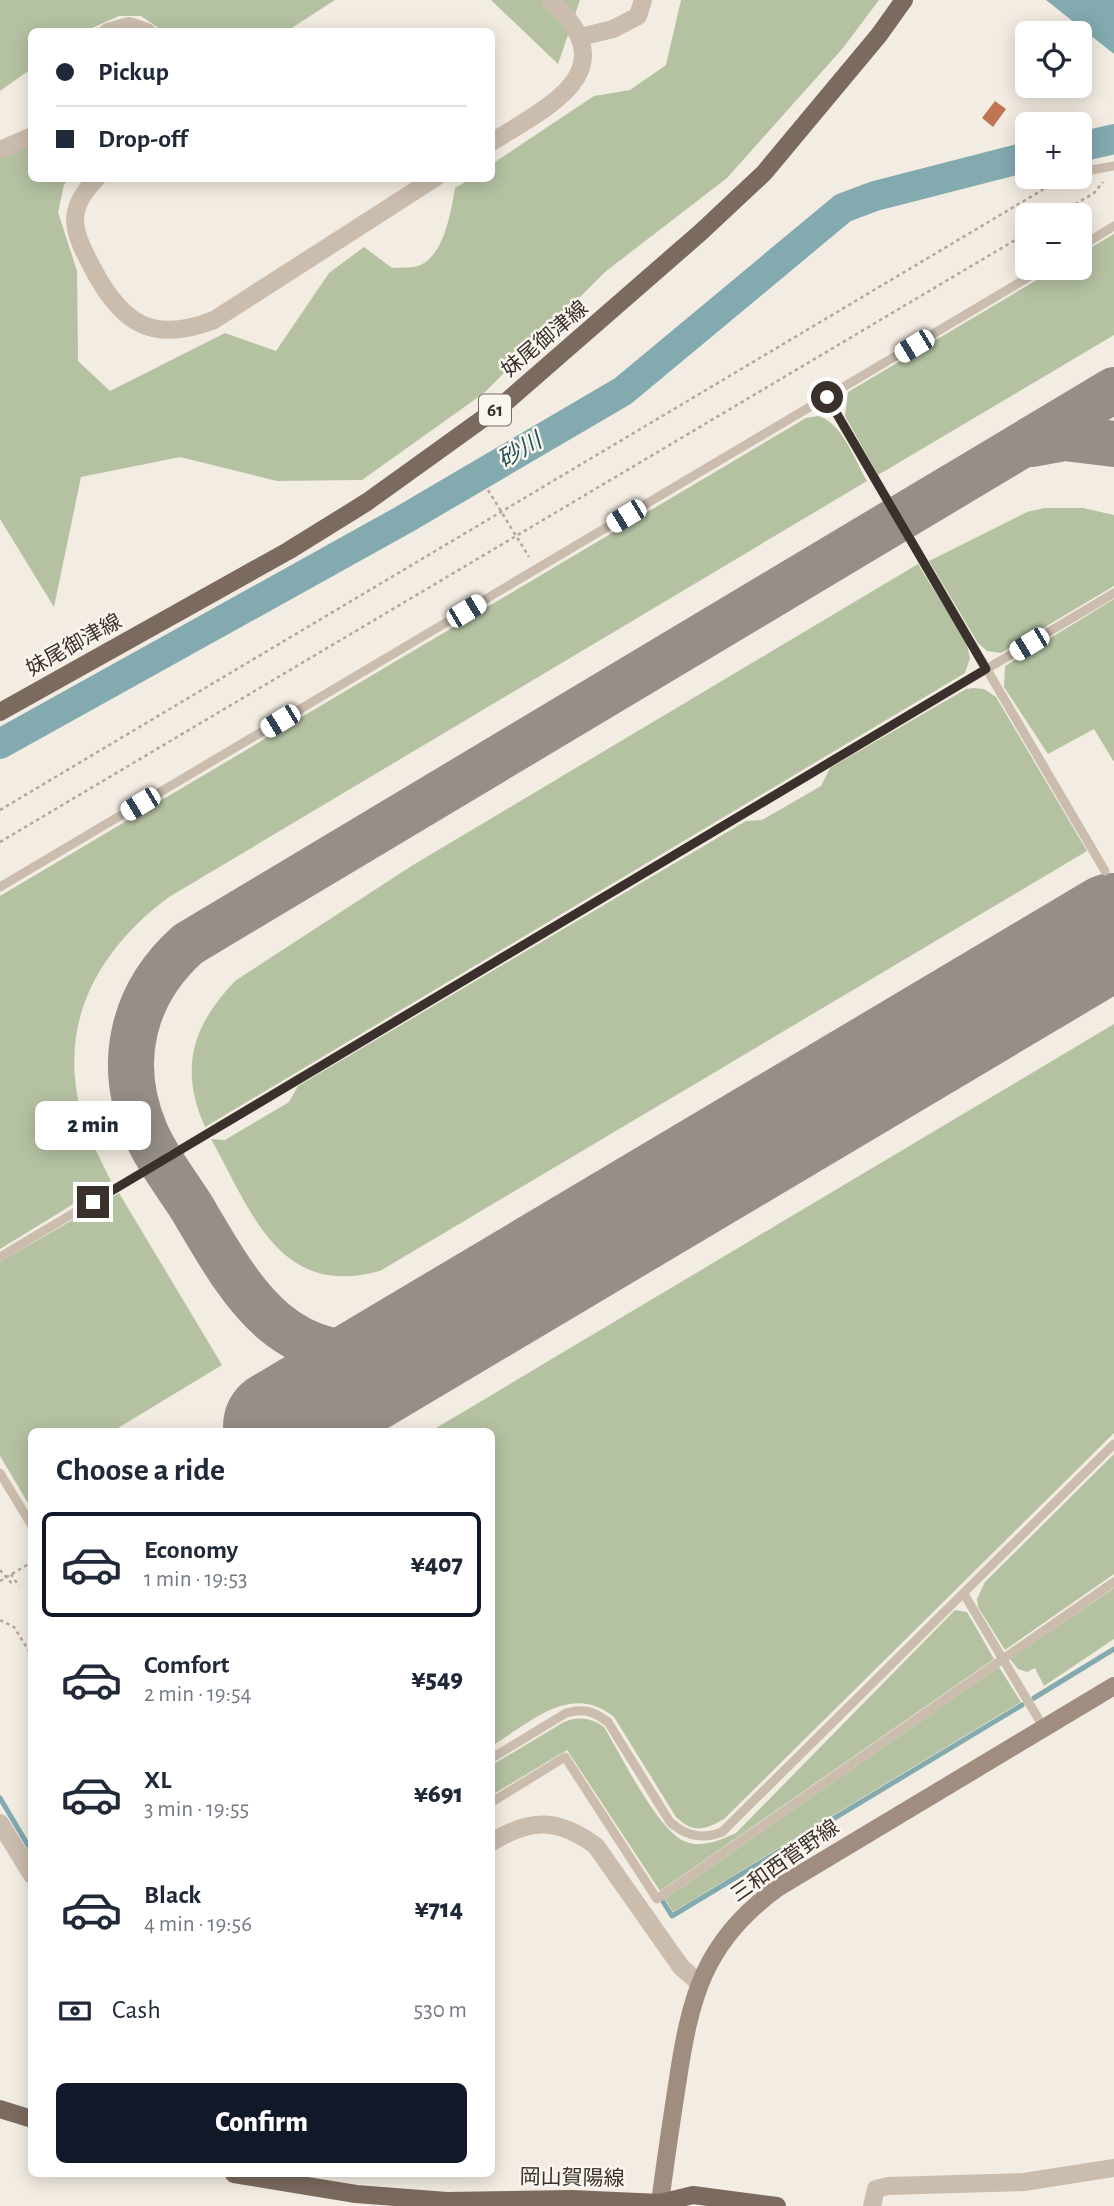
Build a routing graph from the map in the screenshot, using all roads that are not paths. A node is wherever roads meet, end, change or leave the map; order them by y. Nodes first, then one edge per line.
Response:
1 (550, 0) edge
2 (643, 0) edge
3 (904, 0) edge
4 (580, 37) junction
5 (28, 138) edge
6 (495, 140) edge
7 (0, 150) edge
8 (1110, 167) edge
9 (1092, 170) edge
10 (93, 182) edge
11 (429, 182) edge
12 (1114, 226) edge
13 (1092, 240) edge
14 (1024, 280) edge
15 (827, 397) junction
16 (1114, 593) edge
17 (986, 669) junction
18 (0, 712) edge
19 (1105, 871) dead end
20 (0, 887) edge
21 (0, 1257) edge
22 (1114, 1444) edge
23 (0, 1473) edge
24 (28, 1519) edge
25 (1114, 1582) edge
26 (964, 1594) junction
27 (1003, 1659) junction
28 (1114, 1686) edge
29 (1044, 1728) junction
30 (495, 1756) edge
31 (495, 1800) edge
32 (0, 1824) edge
33 (495, 1840) edge
34 (28, 1869) edge
35 (698, 1982) junction
36 (0, 2109) edge
37 (28, 2118) edge
38 (1114, 2168) edge
39 (252, 2177) edge
40 (663, 2204) edge
41 (777, 2206) edge
42 (872, 2206) edge

1 - 4 street
2 - 4 street
3 - 18 main road, 妹尾御津線 / 61
4 - 6 street
5 - 7 street
8 - 9 lane
10 - 11 street
12 - 13 lane
14 - 15 lane
15 - 17 lane
15 - 20 lane
16 - 17 lane
17 - 19 lane
17 - 21 lane
22 - 26 lane
23 - 24 lane
25 - 27 lane
26 - 27 lane
26 - 30 lane
27 - 29 lane
27 - 31 lane
28 - 29 main road, 三和西菅野線
29 - 35 main road, 三和西菅野線
32 - 34 street
33 - 35 street
35 - 40 main road, 三和西菅野線
36 - 37 main road
38 - 42 street
39 - 40 main road, 岡山賀陽線
40 - 41 main road, 岡山賀陽線

